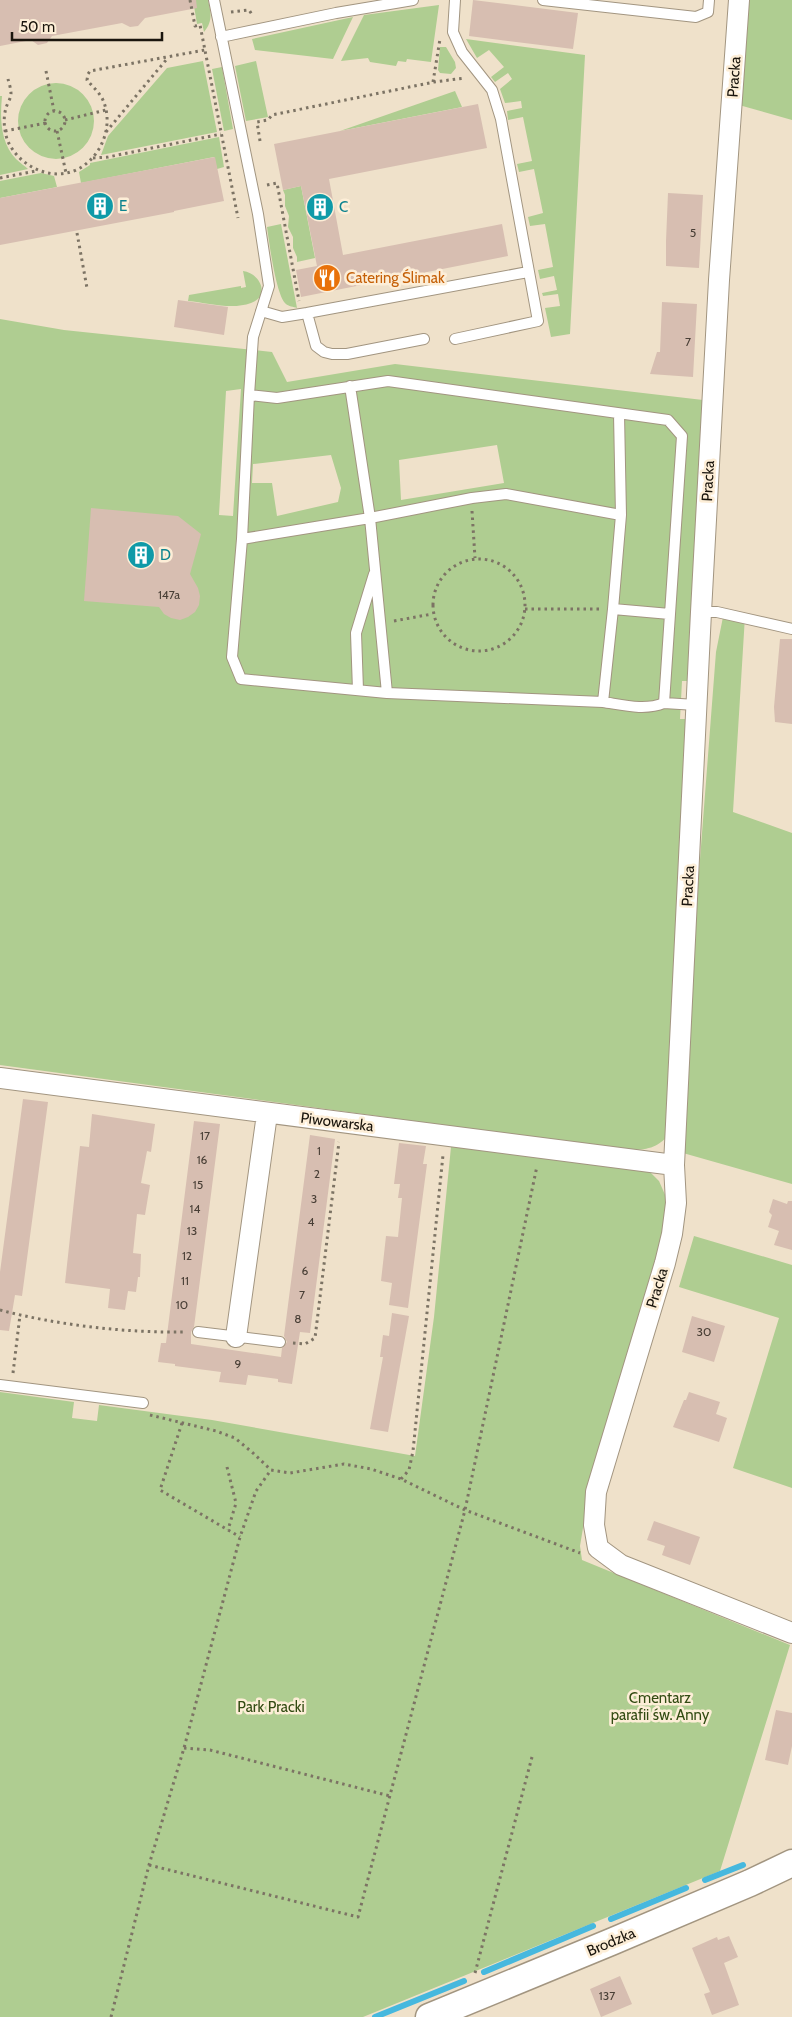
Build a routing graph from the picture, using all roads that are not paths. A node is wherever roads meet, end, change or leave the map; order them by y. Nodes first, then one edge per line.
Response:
1 (214, 0) edge
2 (413, 0) edge
3 (455, 0) edge
4 (543, 0) edge
5 (709, 0) edge
6 (739, 0) edge
7 (221, 37) junction
8 (528, 272) junction
9 (303, 310) junction
10 (261, 311) junction
11 (424, 339) dead end
12 (455, 339) dead end
13 (350, 386) junction
14 (249, 395) junction
15 (620, 414) junction
16 (620, 514) junction
17 (370, 518) junction
18 (242, 539) junction
19 (375, 571) junction
20 (613, 609) junction
21 (701, 612) junction
22 (670, 614) junction
23 (792, 629) edge
24 (358, 690) junction
25 (387, 693) junction
26 (603, 702) junction
27 (664, 703) junction
28 (696, 705) junction
29 (0, 1078) edge
30 (267, 1114) junction
31 (674, 1165) junction
32 (198, 1332) road end
33 (236, 1337) junction
34 (280, 1342) road end
35 (0, 1385) edge
36 (138, 1402) road end
37 (792, 1633) edge
38 (792, 1863) edge
39 (429, 2017) edge

1 - 7 lane
2 - 7 lane
3 - 8 lane
4 - 5 lane
6 - 21 street, Pracka
7 - 10 lane
8 - 9 lane
8 - 12 lane
9 - 10 lane
9 - 11 lane
10 - 14 lane
13 - 14 lane
13 - 15 lane
13 - 17 lane
14 - 18 lane
15 - 16 lane
15 - 22 lane
16 - 17 lane
16 - 20 lane
17 - 18 lane
17 - 19 lane
18 - 24 lane
19 - 24 lane
19 - 25 lane
20 - 22 lane
20 - 26 lane
21 - 23 lane
21 - 28 street, Pracka
22 - 27 lane
24 - 25 lane
25 - 26 lane
26 - 27 lane
27 - 28 lane
28 - 31 street, Pracka
29 - 30 street, Piwowarska
30 - 31 street, Piwowarska
30 - 33 street
31 - 37 street, Pracka
32 - 33 lane
33 - 34 lane
35 - 36 lane
38 - 39 street, Brodzka

